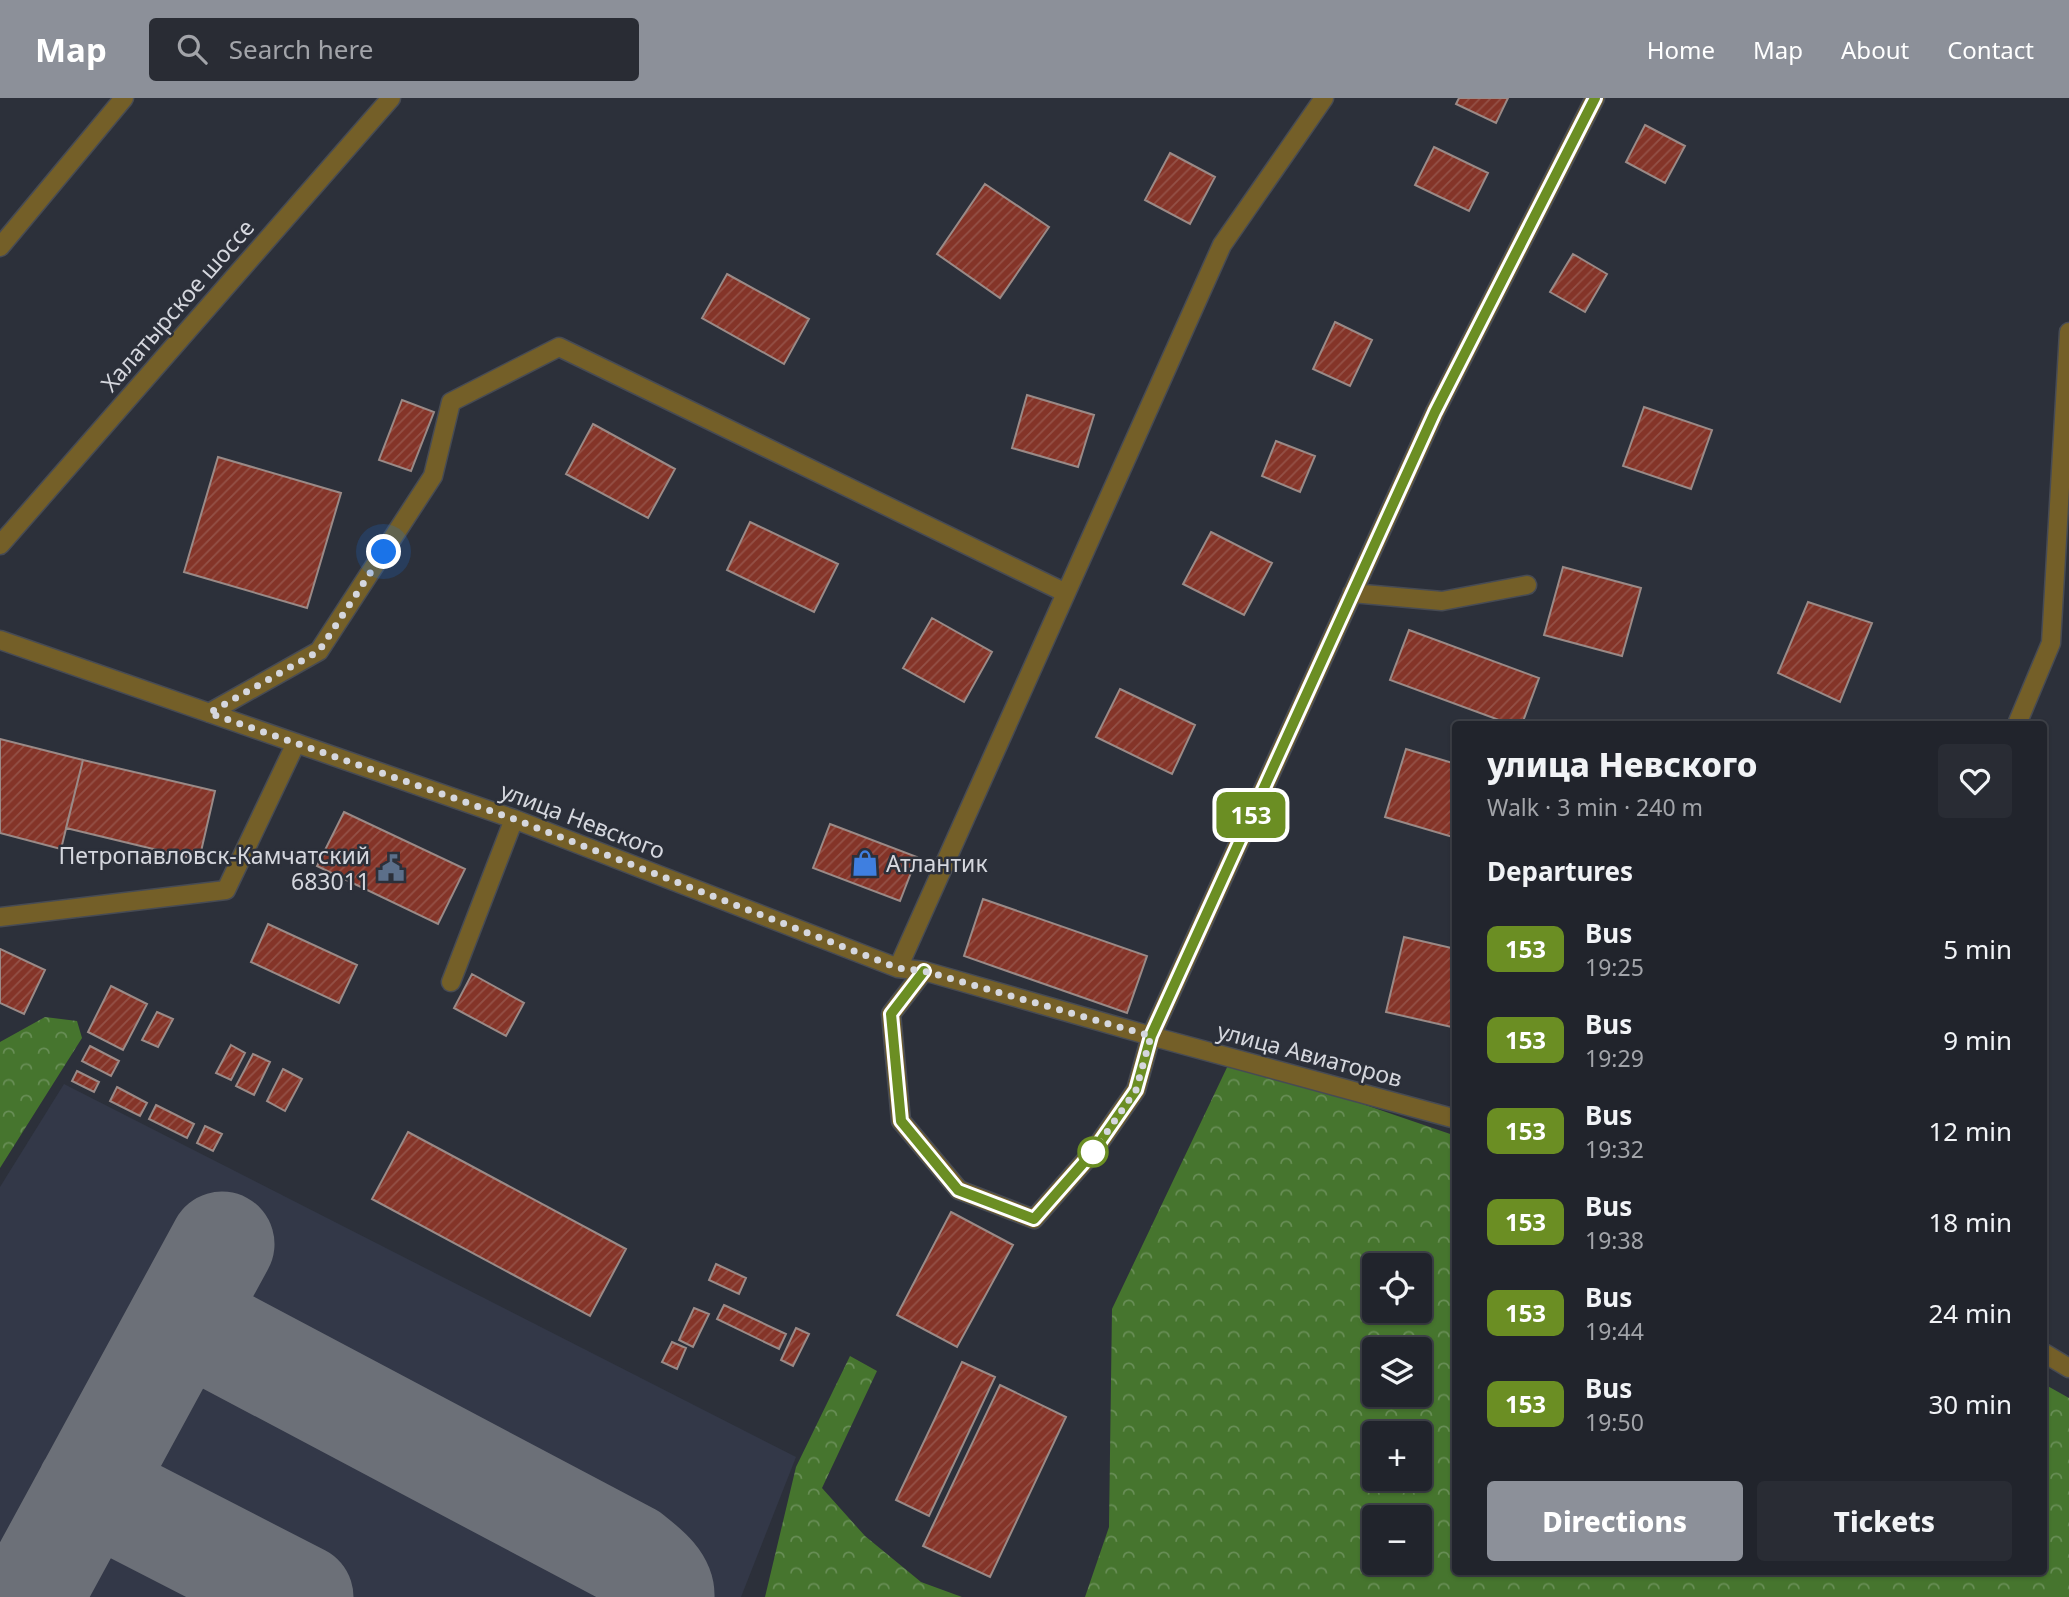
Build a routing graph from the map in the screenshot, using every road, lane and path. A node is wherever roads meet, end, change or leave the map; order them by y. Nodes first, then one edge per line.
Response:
1 (124, 98) edge
2 (391, 98) edge
3 (1325, 98) edge
4 (1595, 98) edge
5 (0, 247) edge
6 (2069, 332) edge
7 (0, 545) edge
8 (1527, 585) dead end
9 (1066, 593) junction
10 (1352, 593) junction
11 (0, 640) edge
12 (209, 713) junction
13 (2018, 721) edge
14 (296, 743) junction
15 (514, 819) junction
16 (0, 916) edge
17 (898, 968) junction
18 (924, 971) junction
19 (451, 982) dead end
20 (1151, 1036) junction
21 (1452, 1118) edge
22 (2047, 1355) edge
23 (2069, 1368) edge

1 - 5 street
2 - 7 street, Халатырское шоссе
3 - 9 street
4 - 10 street
6 - 13 street
8 - 10 street
9 - 12 street
9 - 17 street
10 - 20 street
11 - 12 street, улица Невского
12 - 14 street, улица Невского
14 - 15 street, улица Невского
14 - 16 street
15 - 17 street, улица Невского
15 - 19 street
17 - 18 street, улица Невского
18 - 20 street, улица Невского
18 - 20 street
20 - 21 street, улица Авиаторов
22 - 23 street

